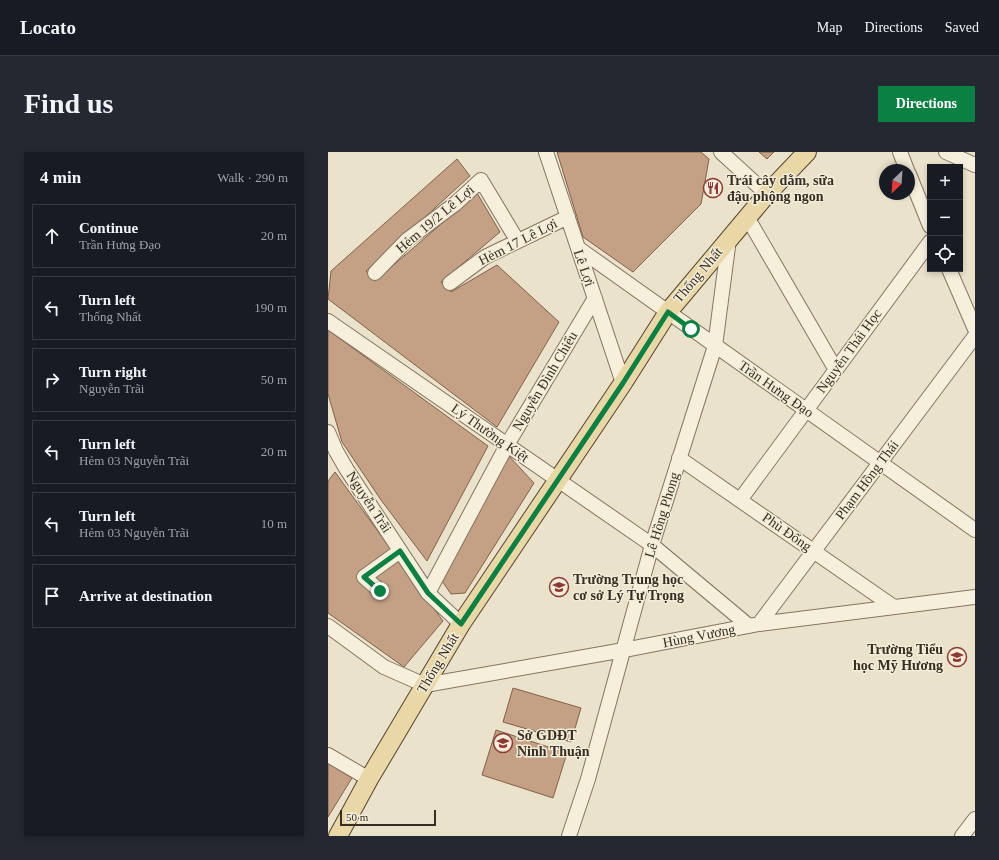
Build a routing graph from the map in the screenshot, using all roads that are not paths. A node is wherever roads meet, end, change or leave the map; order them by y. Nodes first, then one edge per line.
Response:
1 (546, 152) edge
2 (807, 152) edge
3 (900, 152) edge
4 (946, 152) edge
5 (725, 153) edge
6 (905, 164) edge
7 (975, 165) edge
8 (915, 189) edge
9 (767, 194) junction
10 (568, 217) junction
11 (747, 217) junction
12 (927, 219) edge
13 (729, 238) junction
14 (517, 240) junction
15 (927, 246) edge
16 (578, 248) junction
17 (950, 272) edge
18 (375, 273) dead end
19 (450, 283) dead end
20 (595, 298) junction
21 (668, 312) junction
22 (328, 321) edge
23 (975, 329) edge
24 (975, 336) edge
25 (715, 346) junction
26 (836, 370) junction
27 (623, 383) junction
28 (806, 410) junction
29 (328, 432) edge
30 (507, 445) junction
31 (332, 455) edge
32 (679, 458) junction
33 (880, 463) junction
34 (558, 480) junction
35 (740, 500) junction
36 (975, 530) edge
37 (652, 545) junction
38 (400, 551) junction
39 (814, 551) junction
40 (380, 591) dead end
41 (428, 593) junction
42 (975, 596) edge
43 (894, 607) junction
44 (461, 624) junction
45 (754, 625) junction
46 (328, 626) edge
47 (624, 650) junction
48 (425, 685) junction
49 (328, 755) edge
50 (369, 779) junction
51 (975, 819) edge
52 (338, 836) edge
53 (569, 836) edge
54 (962, 836) edge

1 - 10 street, Lê Lợi
2 - 9 main road, Thống Nhất
3 - 6 street
4 - 7 street
5 - 9 street
8 - 12 street
9 - 11 main road, Thống Nhất
10 - 14 street, Hẻm 17 Lê Lợi
10 - 16 street, Lê Lợi
11 - 13 main road, Thống Nhất
11 - 26 street
13 - 21 main road, Thống Nhất
13 - 25 street, Lê Hồng Phong
14 - 18 street, Hẻm 19/2 Lê Lợi
14 - 19 street, Hẻm 17 Lê Lợi
15 - 26 street, Nguyễn Thái Học
16 - 20 street, Lê Lợi
16 - 21 street, Trần Hưng Đạo
17 - 23 street
20 - 27 street, Lê Lợi
20 - 30 street, Nguyễn Đình Chiểu
21 - 25 street, Trần Hưng Đạo
21 - 27 main road, Thống Nhất
22 - 30 street, Lý Thường Kiệt
24 - 33 street, Phạm Hồng Thái
25 - 28 street, Trần Hưng Đạo
25 - 32 street, Lê Hồng Phong
26 - 28 street, Nguyễn Thái Học
27 - 34 main road, Thống Nhất
28 - 33 street, Trần Hưng Đạo
28 - 35 street, Nguyễn Thái Học
29 - 31 street, Nguyễn Trãi
30 - 34 street, Lý Thường Kiệt
30 - 41 street, Nguyễn Đình Chiểu
31 - 38 street, Nguyễn Trãi
32 - 35 street, Phù Đổng
32 - 37 street, Lê Hồng Phong
33 - 36 street, Trần Hưng Đạo
33 - 39 street, Phạm Hồng Thái
34 - 37 street, Lý Thường Kiệt
34 - 44 main road, Thống Nhất
35 - 39 street, Phù Đổng
37 - 45 street, Lý Thường Kiệt
37 - 47 street, Lê Hồng Phong
38 - 40 street
38 - 41 street, Nguyễn Trãi
39 - 43 street, Phù Đổng
39 - 45 street, Phạm Hồng Thái
41 - 44 street, Nguyễn Trãi
42 - 43 street, Hùng Vương
43 - 45 street, Hùng Vương
44 - 48 main road, Thống Nhất
45 - 47 street, Hùng Vương
46 - 48 street
47 - 48 street, Hùng Vương
47 - 53 street, Lê Hồng Phong
48 - 50 main road, Thống Nhất
49 - 50 street
50 - 52 main road, Thống Nhất
51 - 54 street

